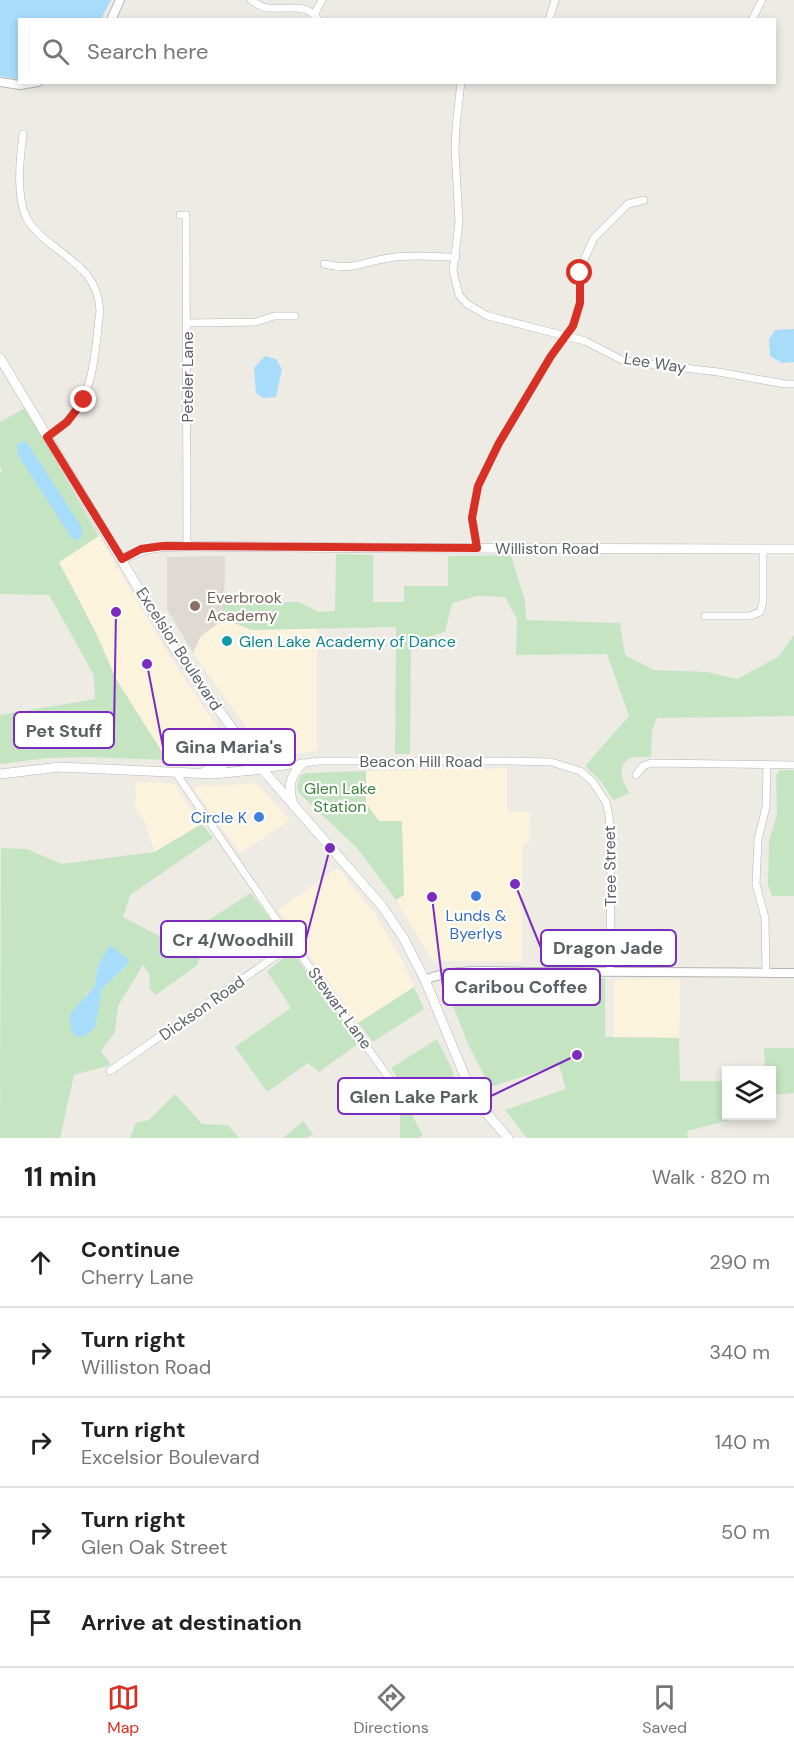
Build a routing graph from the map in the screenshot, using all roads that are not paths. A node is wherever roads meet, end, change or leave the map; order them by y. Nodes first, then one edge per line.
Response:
1 (120, 0) edge
2 (251, 0) edge
3 (322, 0) edge
4 (555, 0) edge
5 (762, 0) edge
6 (316, 16) edge
7 (112, 18) edge
8 (550, 18) edge
9 (753, 18) edge
10 (0, 82) edge
11 (29, 84) edge
12 (461, 84) edge
13 (23, 134) dead end
14 (644, 201) dead end
15 (180, 215) dead end
16 (456, 256) junction
17 (324, 264) dead end
18 (295, 316) dead end
19 (187, 323) junction
20 (566, 337) junction
21 (0, 358) edge
22 (794, 384) edge
23 (47, 437) junction
24 (187, 546) junction
25 (477, 548) junction
26 (763, 549) junction
27 (794, 549) edge
28 (122, 559) junction
29 (705, 616) dead end
30 (232, 728) junction
31 (302, 764) junction
32 (767, 765) junction
33 (794, 765) edge
34 (262, 770) junction
35 (580, 771) joint
36 (176, 773) junction
37 (0, 774) edge
38 (193, 774) junction
39 (636, 775) dead end
40 (294, 807) junction
41 (293, 944) junction
42 (610, 971) junction
43 (766, 972) junction
44 (794, 973) edge
45 (425, 980) junction
46 (110, 1071) dead end
47 (466, 1079) junction
48 (508, 1138) edge

1 - 7 street
2 - 6 street
3 - 6 street
4 - 8 street
5 - 9 street
10 - 11 street
12 - 16 street, Lee Way
13 - 23 street
14 - 20 street
15 - 19 street, Peteler Lane
16 - 17 street
16 - 20 street, Lee Way
18 - 19 street
19 - 24 street, Peteler Lane
20 - 22 street, Lee Way
20 - 25 street
21 - 23 main road, Excelsior Boulevard
23 - 28 main road, Excelsior Boulevard
24 - 25 main road, Williston Road
24 - 28 main road, Williston Road
25 - 26 main road, Williston Road
26 - 27 main road, Williston Road
26 - 29 street
28 - 30 main road, Excelsior Boulevard
30 - 34 main road, Excelsior Boulevard
30 - 38 main road
31 - 34 street, Beacon Hill Road
31 - 35 street, Beacon Hill Road
31 - 40 main road
32 - 33 street
32 - 39 street
32 - 43 street
34 - 38 main road
34 - 40 main road, Excelsior Boulevard
35 - 42 street, Tree Street
36 - 37 main road
36 - 38 main road
36 - 41 street, Stewart Lane
40 - 45 main road, Excelsior Boulevard
41 - 46 street, Dickson Road
41 - 47 street, Stewart Lane
42 - 43 street
42 - 45 street
43 - 44 street
45 - 47 main road, Excelsior Boulevard
47 - 48 main road, Excelsior Boulevard

